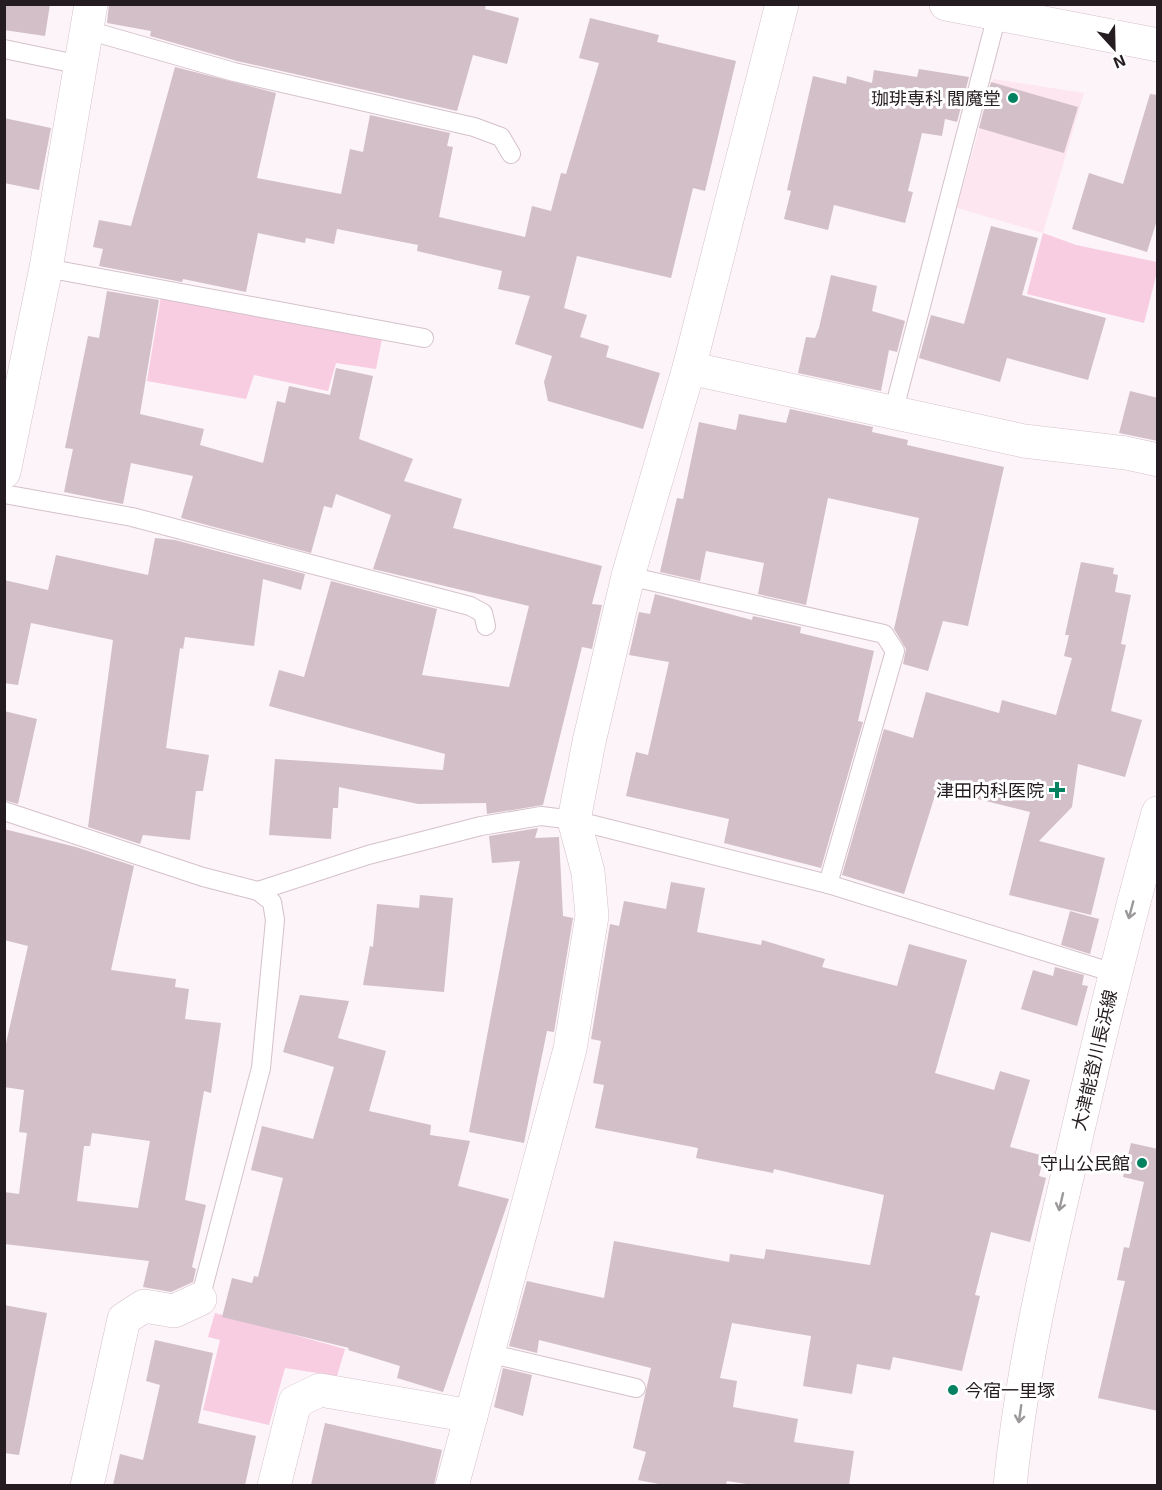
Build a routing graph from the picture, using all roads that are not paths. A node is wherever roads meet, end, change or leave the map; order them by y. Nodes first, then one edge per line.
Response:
1 (782, 4) edge
2 (946, 4) edge
3 (997, 15) junction
4 (89, 17) edge
5 (1158, 45) edge
6 (4, 49) edge
7 (81, 65) junction
8 (511, 154) dead end
9 (46, 268) junction
10 (424, 338) dead end
11 (689, 368) junction
12 (893, 413) junction
13 (10, 420) edge
14 (1158, 460) edge
15 (4, 472) edge
16 (4, 494) edge
17 (628, 576) junction
18 (486, 626) dead end
19 (4, 811) edge
20 (1158, 813) edge
21 (574, 820) junction
22 (1150, 873) edge
23 (828, 884) junction
24 (258, 891) junction
25 (1114, 973) junction
26 (200, 1299) joint
27 (488, 1353) junction
28 (636, 1388) dead end
29 (471, 1416) junction
30 (87, 1485) edge
31 (274, 1485) edge
32 (452, 1485) edge
33 (1010, 1485) edge

1 - 11 street
2 - 3 street
3 - 5 street
3 - 12 lane
4 - 7 street
4 - 8 lane
6 - 7 lane
7 - 9 street
9 - 10 lane
9 - 13 street
11 - 12 street
11 - 17 street
12 - 14 street
13 - 15 street
16 - 18 lane
17 - 21 street
17 - 23 lane
19 - 24 lane
20 - 22 street, 大津能登川長浜線
21 - 23 lane
21 - 24 lane
21 - 27 street
22 -> 25 street, 大津能登川長浜線
23 - 25 lane
24 - 26 lane
25 -> 33 street, 大津能登川長浜線
26 - 30 street
27 - 28 lane
27 - 29 street
29 - 31 street
29 - 32 street

